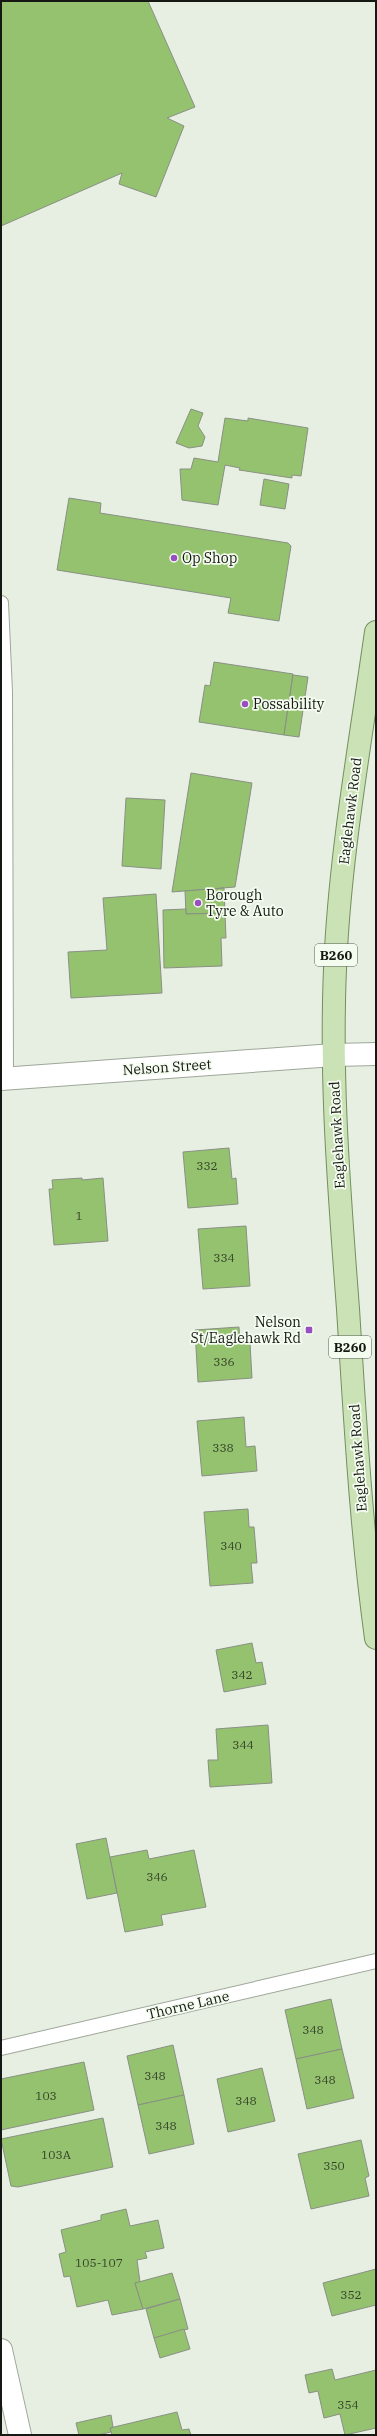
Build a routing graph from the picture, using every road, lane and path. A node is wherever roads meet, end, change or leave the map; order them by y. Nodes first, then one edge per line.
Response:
1 (1, 603) edge
2 (376, 632) edge
3 (376, 1054) edge
4 (334, 1055) junction
5 (3, 1078) edge
6 (376, 1638) edge
7 (376, 1961) edge
8 (1, 2048) edge
9 (1, 2350) edge
10 (20, 2435) edge

1 - 5 lane
2 - 4 main road, Eaglehawk Road / B260
3 - 4 street, Nelson Street
4 - 5 street, Nelson Street
4 - 6 main road, Eaglehawk Road / B260
7 - 8 lane, Thorne Lane
9 - 10 street

